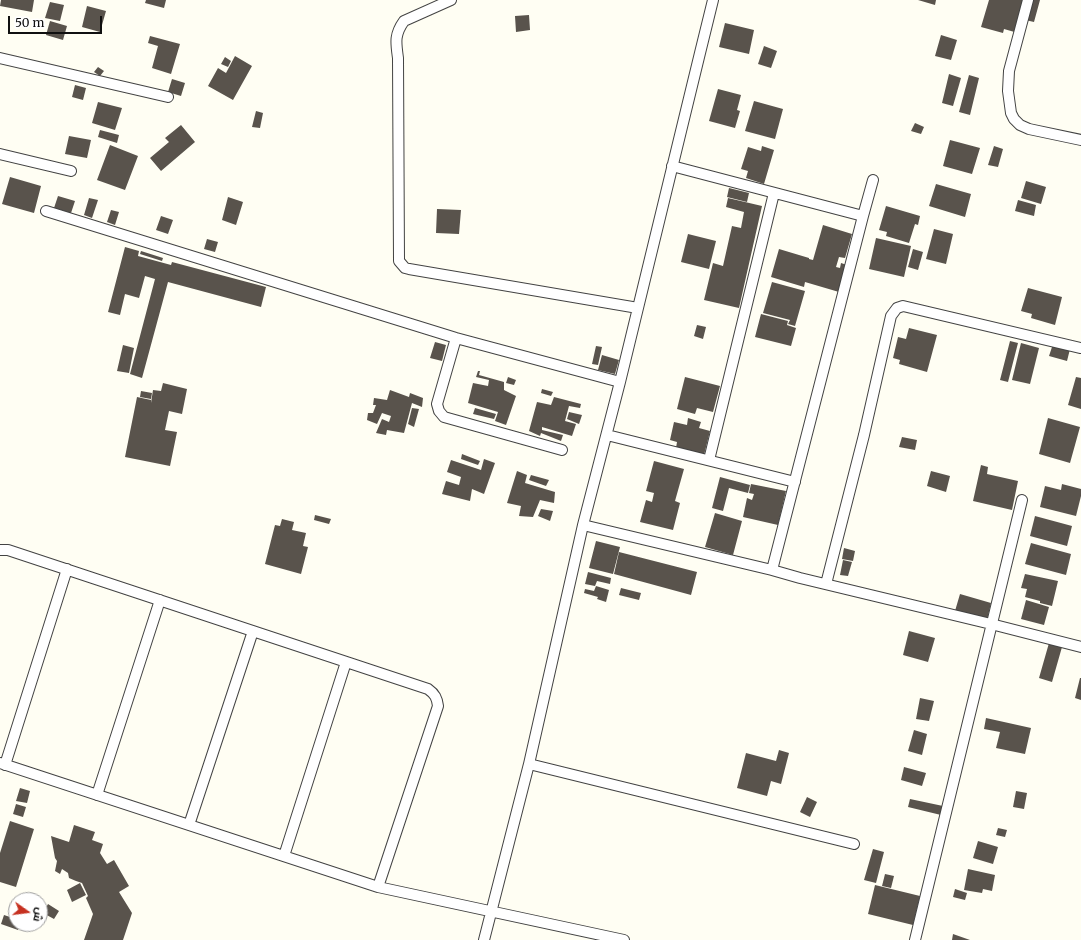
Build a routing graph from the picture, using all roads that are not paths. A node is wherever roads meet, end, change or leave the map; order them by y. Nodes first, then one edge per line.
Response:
1 (451, 0) edge
2 (713, 0) edge
3 (1028, 0) edge
4 (0, 58) edge
5 (168, 97) dead end
6 (1080, 137) edge
7 (0, 154) edge
8 (672, 166) junction
9 (71, 171) dead end
10 (873, 180) dead end
11 (774, 192) junction
12 (46, 211) dead end
13 (862, 216) junction
14 (638, 308) junction
15 (456, 338) junction
16 (1080, 348) dead end
17 (620, 382) junction
18 (607, 435) junction
19 (562, 450) dead end
20 (709, 460) junction
21 (795, 482) junction
22 (1022, 500) dead end
23 (583, 525) junction
24 (0, 550) edge
25 (67, 569) junction
26 (772, 570) junction
27 (826, 584) junction
28 (160, 600) junction
29 (991, 624) junction
30 (253, 632) junction
31 (1081, 648) edge
32 (346, 662) junction
33 (3, 764) edge
34 (529, 764) junction
35 (97, 795) junction
36 (189, 825) junction
37 (854, 844) dead end
38 (284, 856) junction
39 (378, 887) junction
40 (491, 912) junction
41 (619, 939) edge
42 (484, 940) edge
43 (915, 940) edge

1 - 14 street
2 - 8 street
3 - 6 street
4 - 5 street
7 - 9 street
8 - 11 street
8 - 14 street
10 - 13 street
11 - 13 street
11 - 20 street
12 - 15 street
13 - 21 street
14 - 17 street
15 - 17 street
15 - 19 street
16 - 27 street
17 - 18 street
18 - 20 street
18 - 23 street
20 - 21 street
21 - 26 street
22 - 29 street
23 - 26 street
23 - 34 street
24 - 25 street
25 - 28 street
25 - 33 street
26 - 27 street
27 - 29 street
28 - 30 street
28 - 35 street
29 - 31 street
29 - 43 street
30 - 32 street
30 - 36 street
32 - 38 street
32 - 39 street
33 - 35 street
34 - 37 street
34 - 40 street
35 - 36 street
36 - 38 street
38 - 39 street
39 - 40 street
40 - 41 street
40 - 42 street

